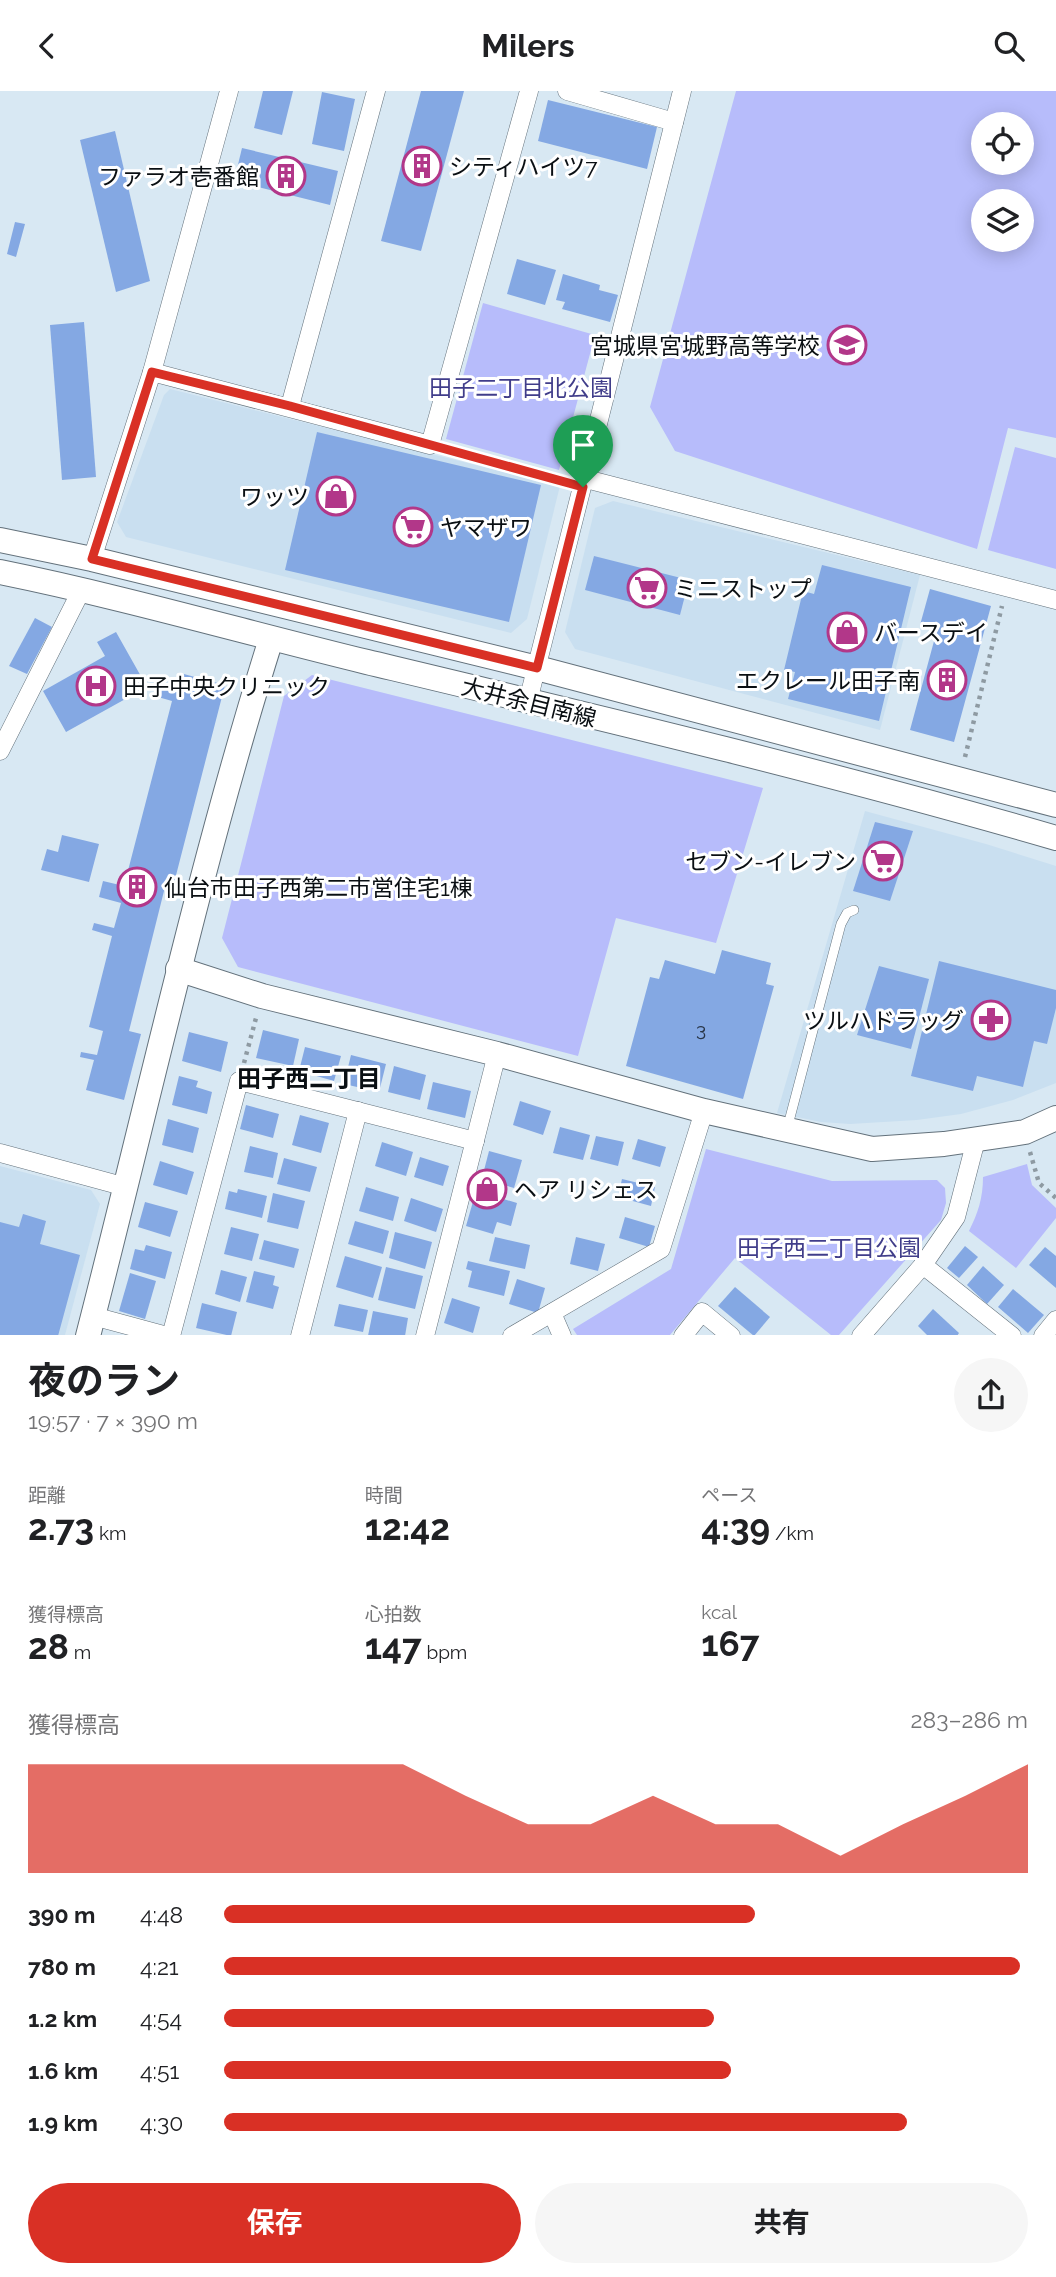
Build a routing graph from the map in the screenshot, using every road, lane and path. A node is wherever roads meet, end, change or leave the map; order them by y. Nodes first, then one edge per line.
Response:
1 (229, 91) edge
2 (376, 91) edge
3 (529, 91) edge
4 (567, 91) edge
5 (682, 91) edge
6 (674, 123) junction
7 (152, 372) junction
8 (290, 406) junction
9 (430, 445) junction
10 (584, 483) junction
11 (0, 540) edge
12 (92, 559) junction
13 (0, 572) edge
14 (1006, 586) junction
15 (82, 589) junction
16 (1056, 600) edge
17 (271, 639) junction
18 (537, 668) junction
19 (528, 701) junction
20 (0, 751) edge
21 (959, 778) junction
22 (1056, 805) edge
23 (1056, 838) edge
24 (854, 911) dead end
25 (178, 969) junction
26 (262, 996) junction
27 (497, 1054) junction
28 (239, 1081) junction
29 (358, 1111) junction
30 (704, 1111) junction
31 (1056, 1118) edge
32 (786, 1130) junction
33 (1025, 1132) junction
34 (976, 1140) junction
35 (475, 1141) junction
36 (0, 1153) edge
37 (127, 1187) junction
38 (1056, 1198) edge
39 (923, 1265) junction
40 (552, 1313) junction
41 (1056, 1320) edge
42 (90, 1326) edge
43 (169, 1335) edge
44 (300, 1335) edge
45 (425, 1335) edge
46 (512, 1335) edge
47 (562, 1335) edge
48 (682, 1335) edge
49 (731, 1335) edge
50 (861, 1335) edge
51 (1012, 1335) edge
52 (1043, 1335) edge

1 - 7 street
2 - 8 street
3 - 9 street
4 - 6 street
5 - 6 street
6 - 10 street
7 - 8 street
7 - 12 street
8 - 9 street
9 - 10 path
10 - 14 street
10 - 18 street
11 - 12 street
12 - 18 street
13 - 15 street, 大井余目南線
14 - 16 street
14 - 21 path
15 - 17 street, 大井余目南線
15 - 20 street
17 - 19 street, 大井余目南線
17 - 25 street
18 - 19 street
18 - 21 street
19 - 23 street, 大井余目南線
21 - 22 street
24 - 32 lane
25 - 26 street
25 - 37 street
26 - 27 street
26 - 28 path
27 - 30 street
27 - 35 street
28 - 29 street
28 - 43 street
29 - 35 street
29 - 44 street
30 - 32 street
30 - 40 street
31 - 33 street
32 - 34 street
33 - 34 street
33 - 38 path
34 - 39 street
35 - 45 street
36 - 37 street
37 - 42 street
39 - 50 street
39 - 51 street
40 - 46 street
40 - 47 street
41 - 52 street
42 - 43 street
48 - 49 street

